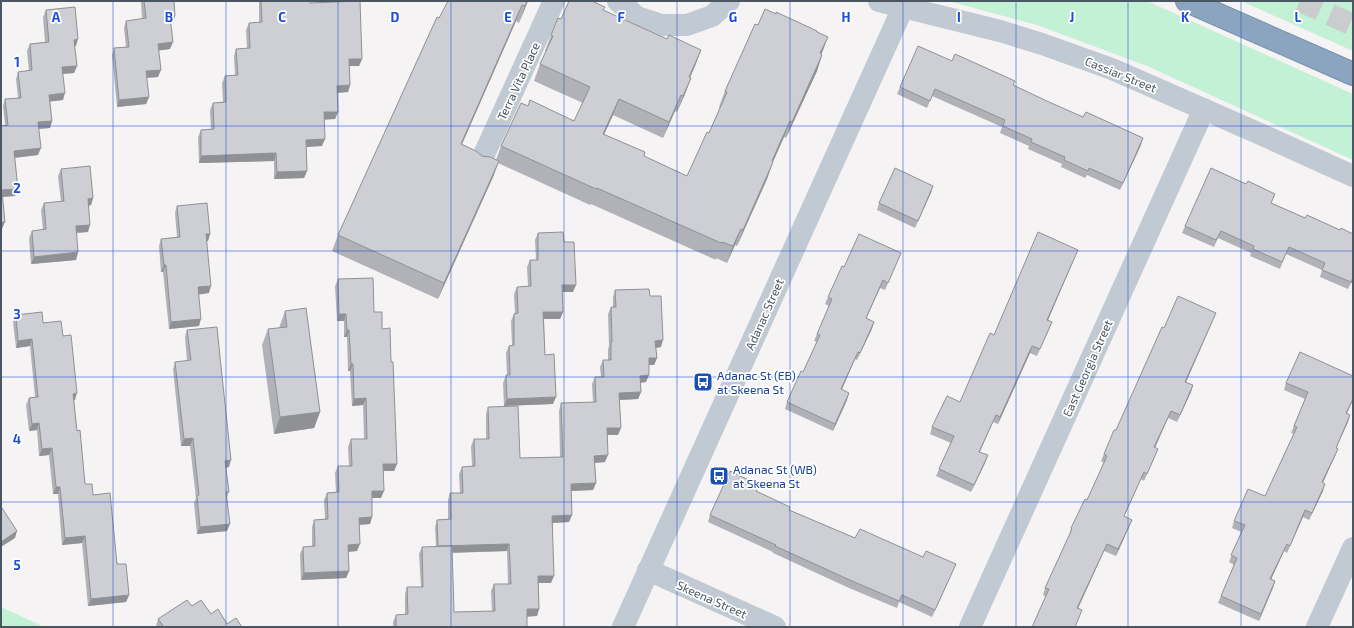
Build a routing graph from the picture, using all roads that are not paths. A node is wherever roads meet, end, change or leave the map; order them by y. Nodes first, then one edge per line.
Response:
1 (554, 1) edge
2 (618, 1) edge
3 (729, 1) edge
4 (879, 1) edge
5 (1187, 1) edge
6 (904, 4) edge
7 (1353, 74) edge
8 (1204, 109) junction
9 (481, 162) edge
10 (1353, 176) edge
11 (1353, 548) edge
12 (648, 570) junction
13 (623, 627) edge
14 (775, 627) edge
15 (970, 627) edge
16 (1317, 627) edge

1 - 9 street, Terra Vita Place
2 - 3 street
4 - 6 street, Cassiar Street
5 - 7 highway
6 - 8 street, Cassiar Street
6 - 12 street, Adanac Street
8 - 10 street, Cassiar Street
8 - 15 street, East Georgia Street
11 - 16 street
12 - 13 street, Adanac Street
12 - 14 street, Skeena Street

